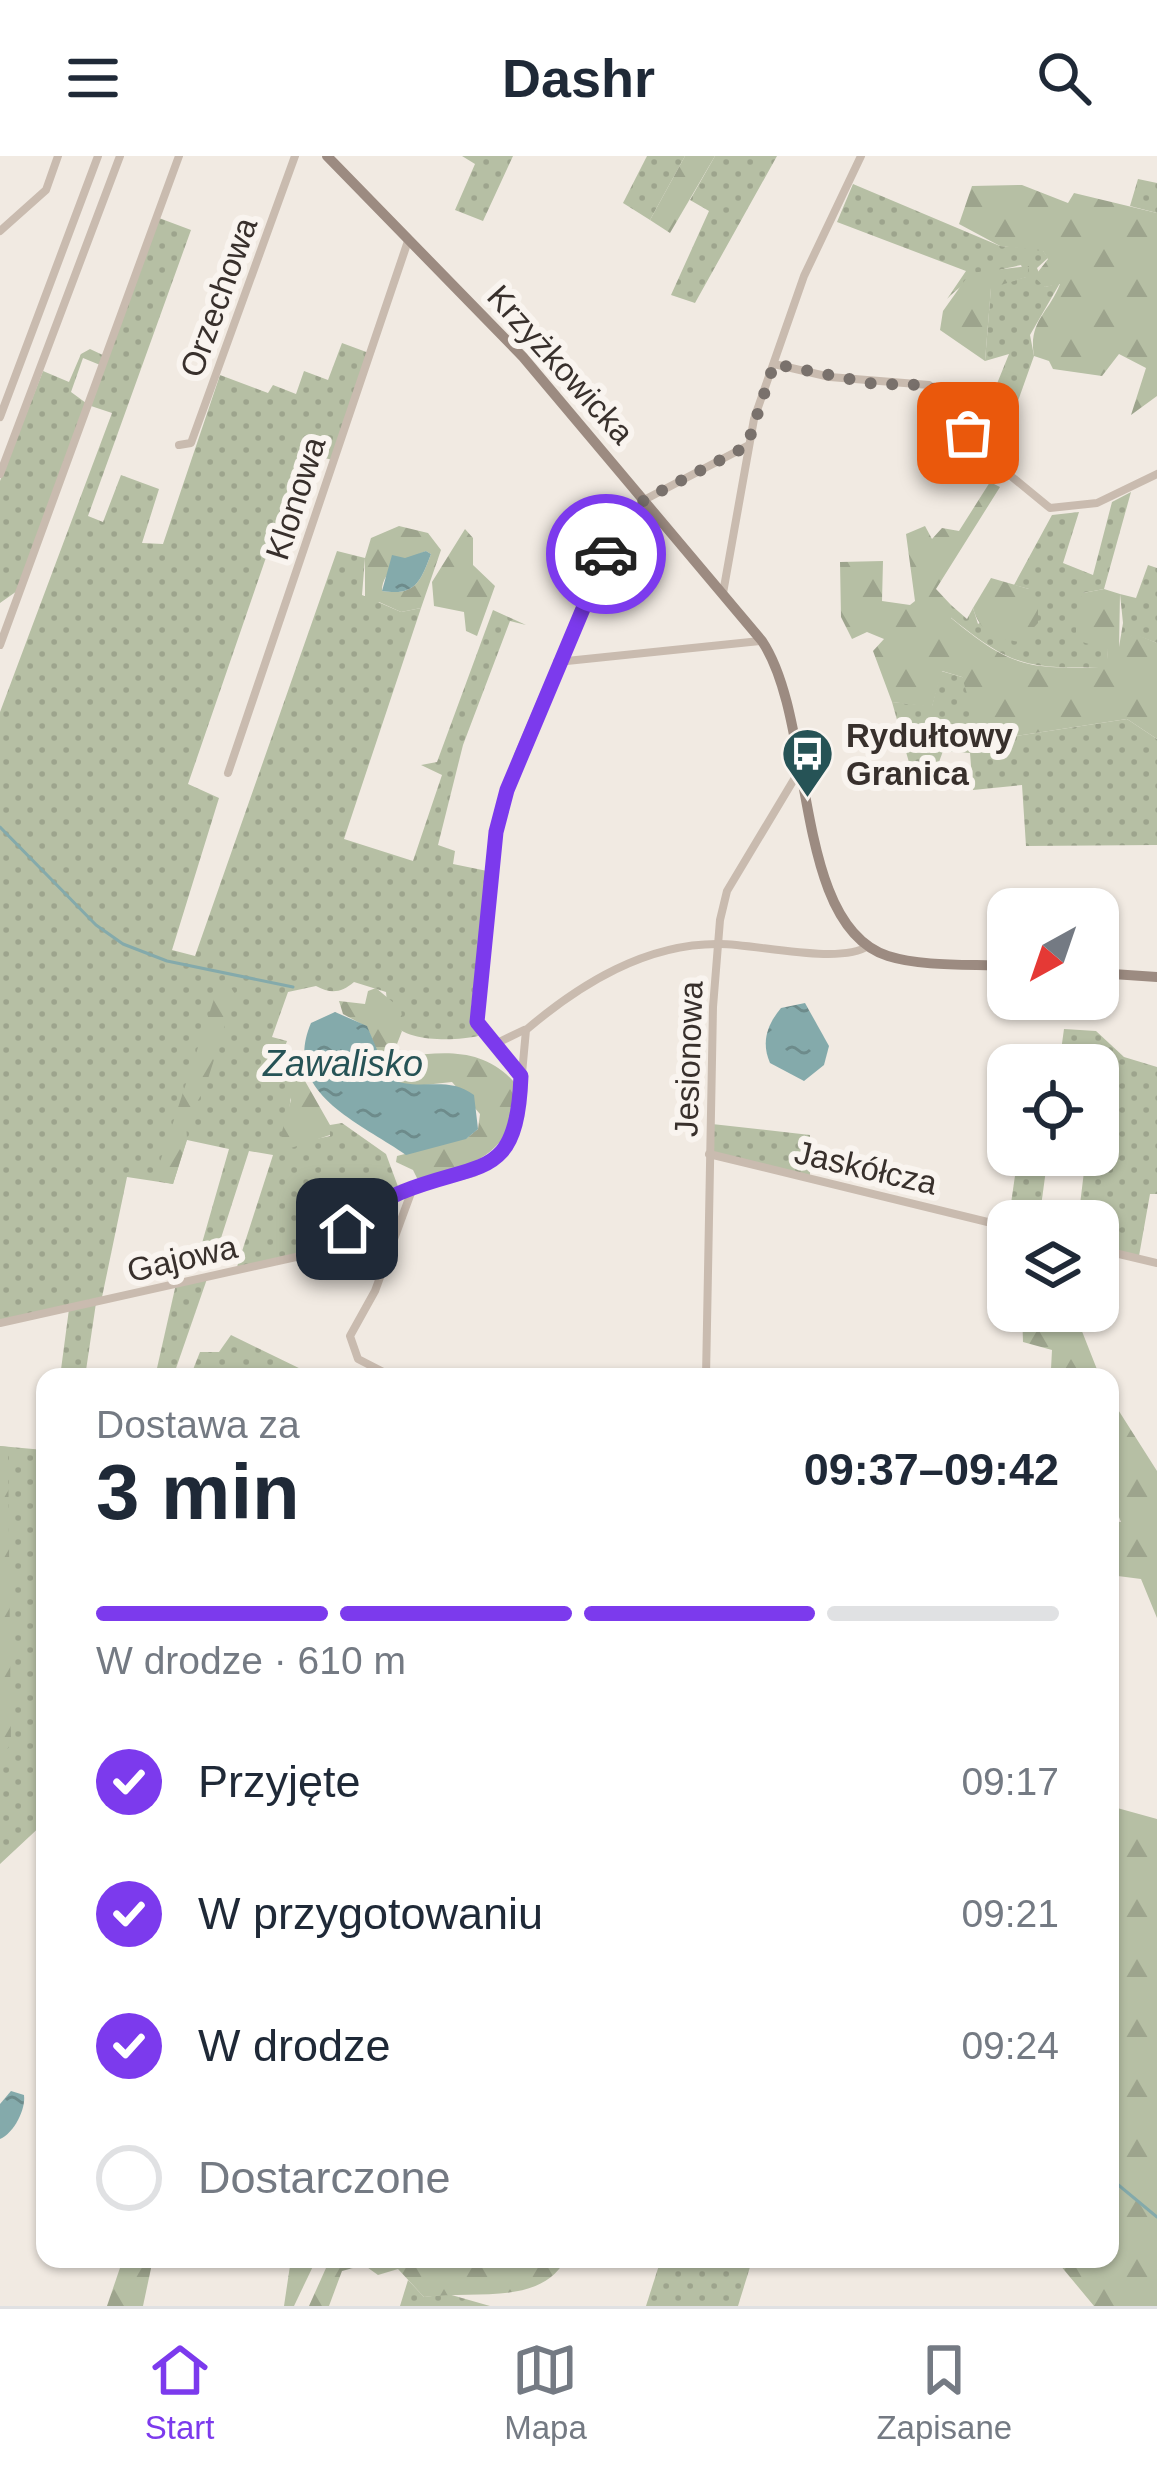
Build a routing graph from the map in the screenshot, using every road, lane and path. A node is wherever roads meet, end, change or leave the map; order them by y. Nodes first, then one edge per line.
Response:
1 (58, 156) edge
2 (98, 156) edge
3 (120, 156) edge
4 (179, 156) edge
5 (296, 156) edge
6 (327, 156) edge
7 (861, 156) edge
8 (0, 231) edge
9 (409, 240) junction
10 (774, 364) junction
11 (0, 417) edge
12 (179, 445) dead end
13 (747, 446) junction
14 (0, 474) edge
15 (1157, 474) edge
16 (644, 500) junction
17 (723, 594) junction
18 (762, 641) junction
19 (0, 644) edge
20 (557, 662) junction
21 (803, 765) junction
22 (228, 772) dead end
23 (716, 944) junction
24 (868, 946) junction
25 (987, 964) edge
26 (1119, 974) edge
27 (1157, 977) edge
28 (526, 1030) junction
29 (493, 1045) junction
30 (521, 1076) junction
31 (711, 1155) junction
32 (412, 1190) junction
33 (987, 1222) edge
34 (1119, 1254) edge
35 (1157, 1263) edge
36 (0, 1323) edge
37 (376, 1368) edge
38 (706, 1368) edge

1 - 8 street
2 - 11 street
3 - 14 street
4 - 19 street
5 - 12 street, Orzechowa
6 - 9 street, Krzyżkowicka
7 - 10 street
9 - 16 street, Krzyżkowicka
9 - 22 street, Klonowa
10 - 13 street
10 - 15 street
13 - 16 street
13 - 17 street
16 - 17 street, Krzyżkowicka
16 - 20 street
17 - 18 street, Krzyżkowicka
18 - 20 street
18 - 21 street, Krzyżkowicka
20 - 29 street
21 - 23 street, Jesionowa
21 - 24 street, Krzyżkowicka
23 - 24 street
23 - 28 street
23 - 31 street, Jesionowa
24 - 25 street
26 - 27 street
28 - 29 street
28 - 30 street, Gajowa
29 - 30 street
30 - 32 street, Gajowa
31 - 33 street, Jaskółcza
31 - 38 street, Jesionowa
32 - 36 street, Gajowa
32 - 37 street
34 - 35 street

